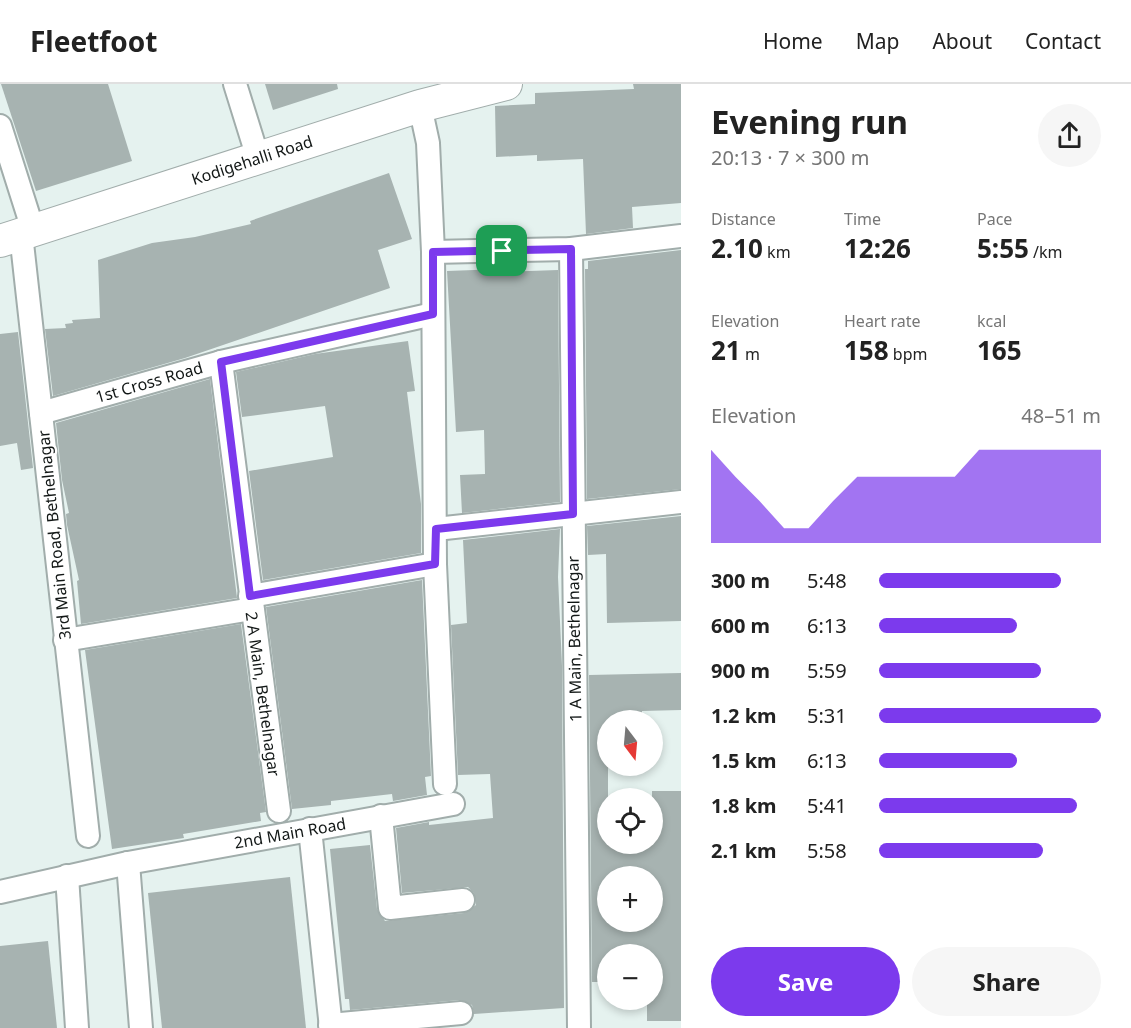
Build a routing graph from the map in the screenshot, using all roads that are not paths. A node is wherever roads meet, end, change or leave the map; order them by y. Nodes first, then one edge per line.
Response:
1 (235, 84) edge
2 (506, 84) edge
3 (420, 106) junction
4 (0, 126) edge
5 (258, 158) junction
6 (18, 235) edge
7 (681, 236) edge
8 (571, 249) junction
9 (433, 252) junction
10 (433, 314) junction
11 (221, 362) junction
12 (41, 413) junction
13 (681, 502) edge
14 (573, 514) junction
15 (436, 529) junction
16 (435, 564) junction
17 (251, 603) junction
18 (64, 640) junction
19 (279, 811) dead end
20 (381, 816) junction
21 (310, 829) junction
22 (88, 836) dead end
23 (128, 863) junction
24 (67, 876) junction
25 (0, 892) edge
26 (463, 900) dead end
27 (460, 1013) dead end
28 (331, 1026) edge
29 (77, 1028) edge
30 (141, 1028) edge
31 (579, 1028) edge

1 - 5 street
2 - 3 street, Kodigehalli Road
3 - 5 street, Kodigehalli Road
3 - 9 street
4 - 6 street, 3rd Main Road, Bethelnagar
5 - 6 street, Kodigehalli Road
6 - 12 street, 3rd Main Road, Bethelnagar
7 - 8 street
8 - 9 street
8 - 14 street, 1 A Main, Bethelnagar
9 - 10 street
10 - 11 street, 1st Cross Road
10 - 15 street
11 - 12 street, 1st Cross Road
11 - 17 street, 2 A Main, Bethelnagar
12 - 18 street, 3rd Main Road, Bethelnagar
13 - 14 street
14 - 15 street
14 - 31 street, 1 A Main, Bethelnagar
15 - 16 street
16 - 17 street
16 - 20 street, 2nd Main Road
17 - 18 street
17 - 19 street, 2 A Main, Bethelnagar
18 - 22 street, 3rd Main Road, Bethelnagar
20 - 21 street, 2nd Main Road
20 - 26 street
21 - 23 street, 2nd Main Road
21 - 28 street
23 - 24 street, 2nd Main Road
23 - 30 street
24 - 25 street, 2nd Main Road
24 - 29 street
27 - 28 street

